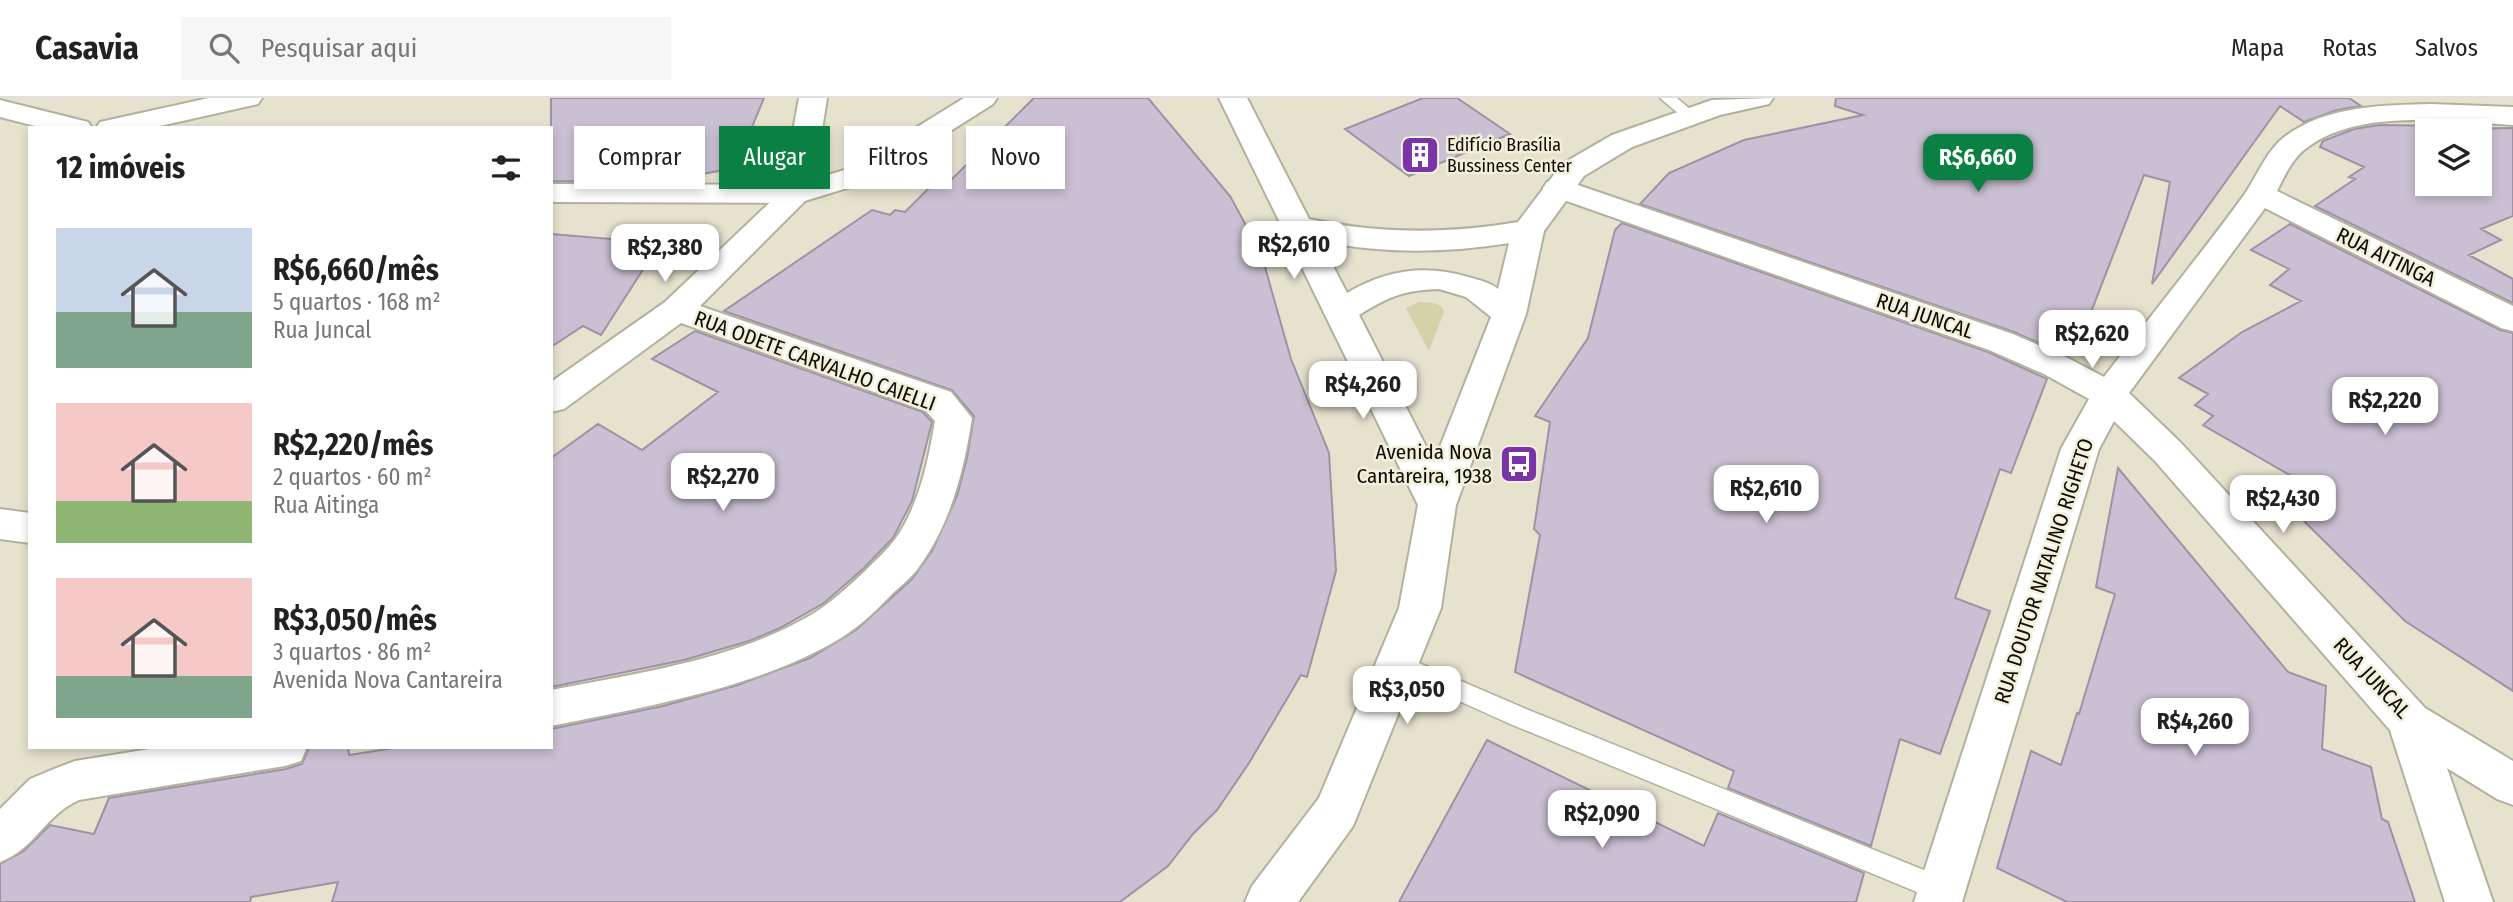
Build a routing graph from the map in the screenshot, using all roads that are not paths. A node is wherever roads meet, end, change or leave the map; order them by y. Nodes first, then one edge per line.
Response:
1 (248, 98) edge
2 (813, 98) edge
3 (983, 98) edge
4 (1233, 98) edge
5 (1759, 98) edge
6 (1679, 107) edge
7 (0, 108) edge
8 (2513, 116) edge
9 (70, 126) edge
10 (119, 126) edge
11 (1558, 188) junction
12 (553, 193) edge
13 (797, 194) junction
14 (2260, 194) junction
15 (1296, 226) junction
16 (1528, 230) junction
17 (677, 310) junction
18 (1339, 312) junction
19 (1509, 314) junction
20 (2513, 320) edge
21 (2109, 395) junction
22 (553, 399) edge
23 (1437, 505) junction
24 (0, 524) edge
25 (28, 528) edge
26 (1398, 663) junction
27 (553, 708) edge
28 (2409, 721) junction
29 (273, 749) edge
30 (2513, 785) edge
31 (0, 841) edge
32 (1940, 896) edge
33 (1269, 902) edge
34 (2469, 902) edge

1 - 10 street
2 - 13 street
3 - 13 street
4 - 15 street
5 - 6 street
6 - 11 street
7 - 9 street
8 - 14 street, RUA DOUTOR NATALINO RIGHETO
11 - 16 street
11 - 21 street, RUA JUNCAL
12 - 13 street
13 - 17 street
14 - 20 street, RUA AITINGA
14 - 21 street, RUA DOUTOR NATALINO RIGHETO
15 - 16 street
15 - 18 street
16 - 19 street
17 - 22 street
17 - 27 street, RUA ODETE CARVALHO CAIELLI
18 - 19 street
18 - 23 street
19 - 23 street
21 - 28 street, RUA JUNCAL
21 - 32 street, RUA DOUTOR NATALINO RIGHETO
23 - 26 street
24 - 25 street
26 - 32 lane
26 - 33 street
28 - 30 street, RUA JUNCAL
28 - 34 street
29 - 31 street

